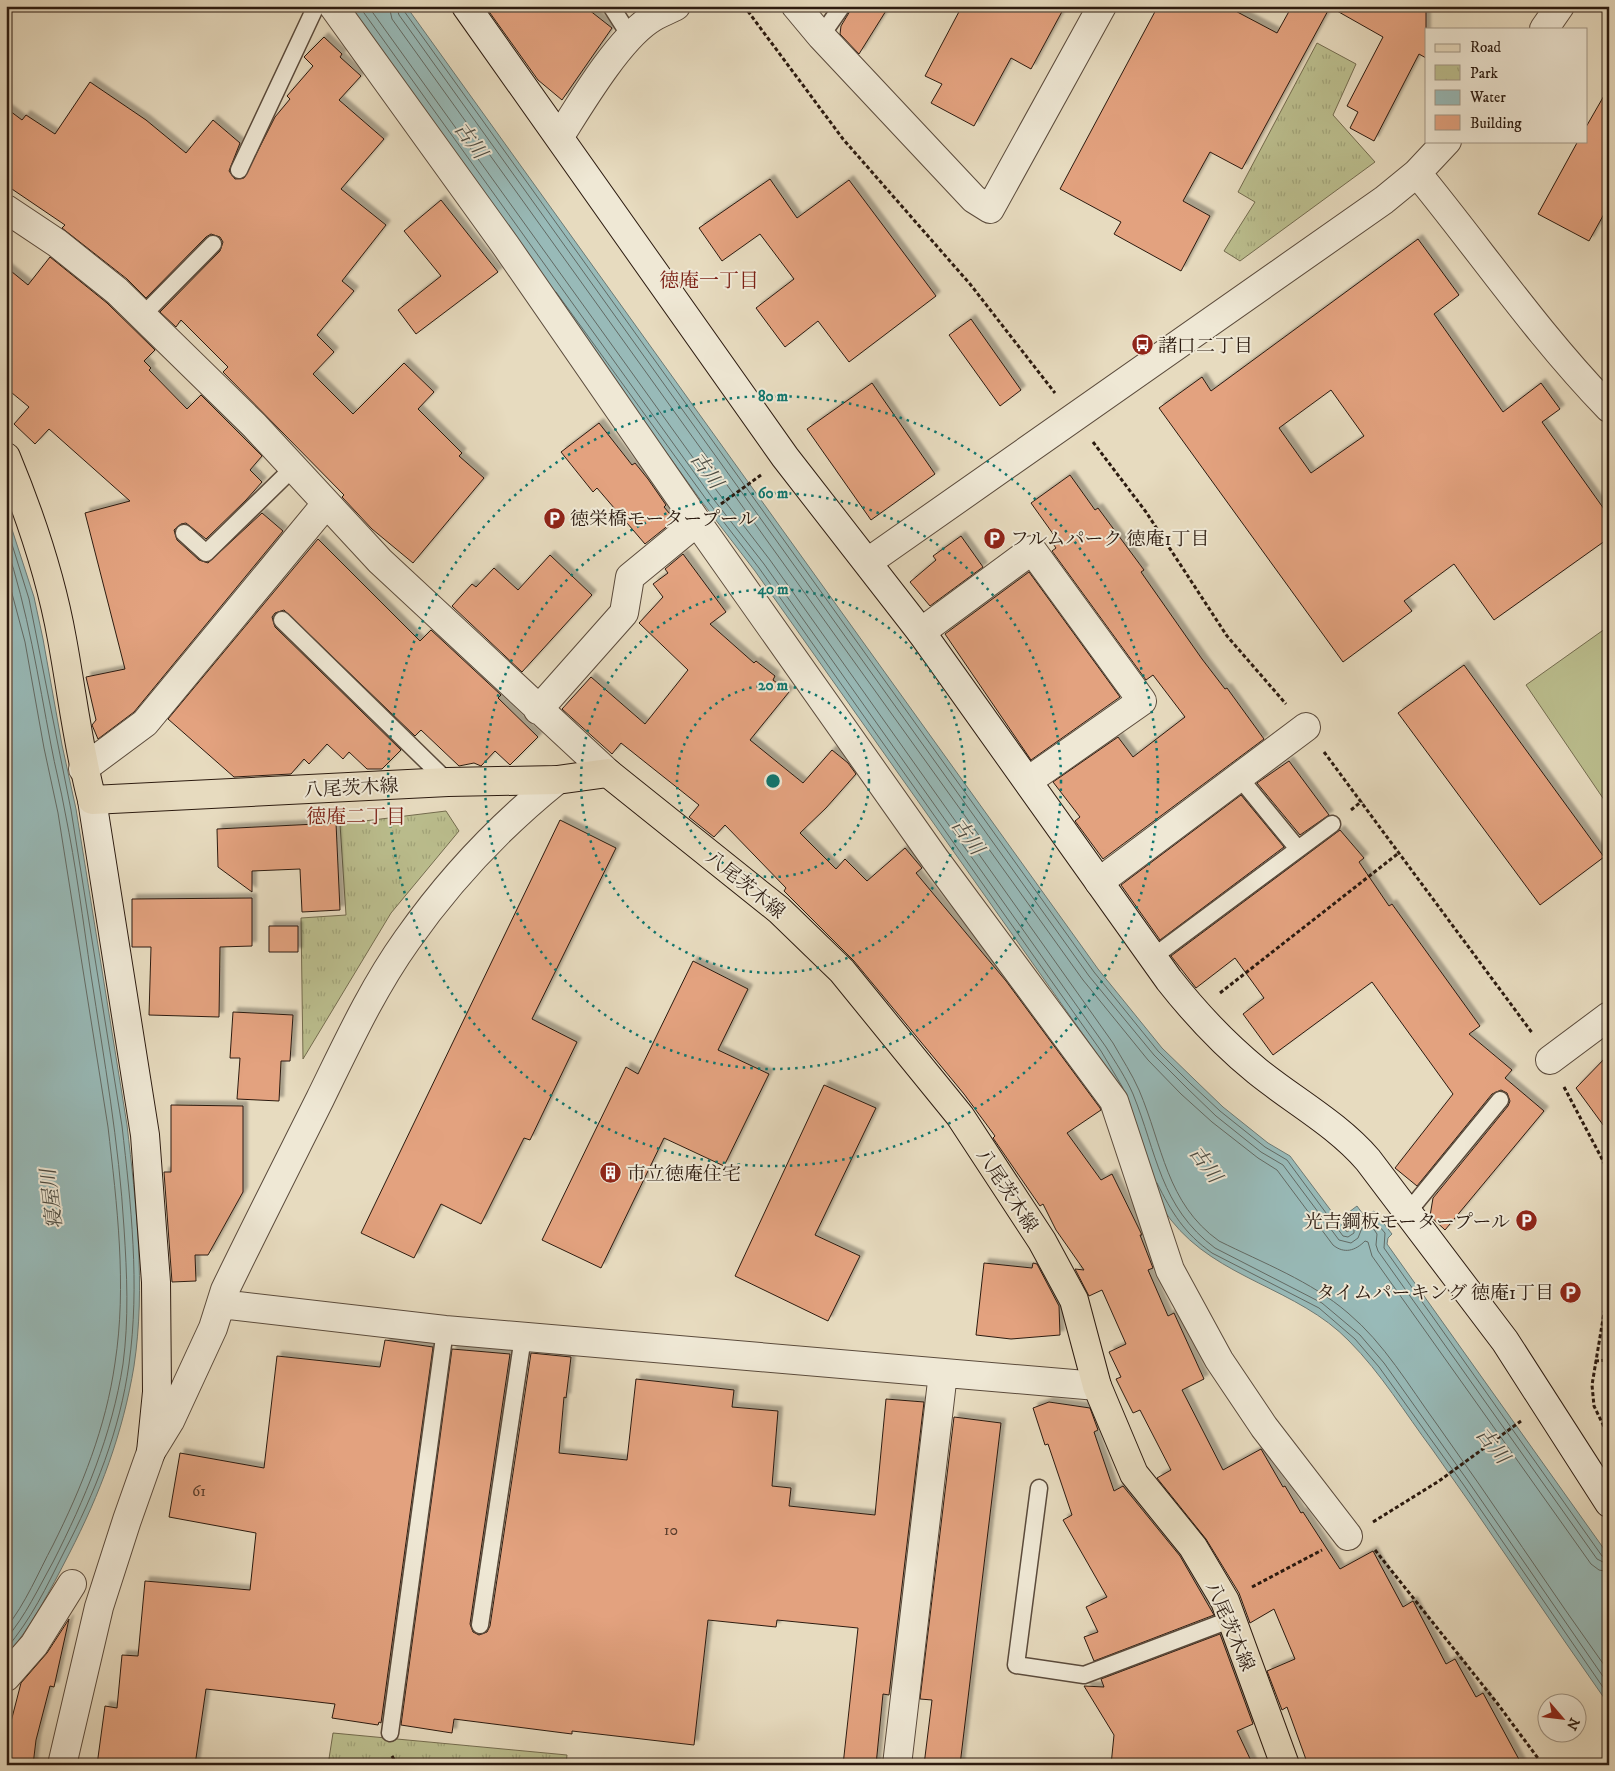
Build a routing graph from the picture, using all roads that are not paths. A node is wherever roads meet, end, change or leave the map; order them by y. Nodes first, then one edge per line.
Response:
1 (316, 6) edge
2 (333, 6) edge
3 (466, 6) edge
4 (611, 6) edge
5 (676, 6) edge
6 (796, 6) edge
7 (842, 6) edge
8 (1102, 6) edge
9 (1560, 6) edge
10 (1545, 28) edge
11 (630, 36) junction
12 (821, 36) junction
13 (560, 136) junction
14 (1446, 142) edge
15 (239, 170) dead end
16 (1417, 173) junction
17 (6, 209) edge
18 (213, 244) dead end
19 (142, 316) junction
20 (1609, 408) edge
21 (6, 457) edge
22 (293, 468) junction
23 (326, 504) junction
24 (697, 522) junction
25 (184, 533) dead end
26 (868, 562) junction
27 (282, 620) dead end
28 (921, 632) junction
29 (538, 710) junction
30 (1306, 727) road end
31 (83, 769) junction
32 (608, 773) junction
33 (1239, 777) junction
34 (557, 780) junction
35 (1028, 781) junction
36 (448, 782) junction
37 (92, 800) junction
38 (1332, 824) dead end
39 (1298, 849) junction
40 (1099, 882) junction
41 (1153, 957) junction
42 (1609, 1016) edge
43 (1550, 1060) road end
44 (1500, 1100) dead end
45 (1408, 1212) junction
46 (221, 1304) junction
47 (445, 1330) junction
48 (524, 1337) junction
49 (943, 1372) junction
50 (1097, 1386) junction
51 (151, 1452) junction
52 (1039, 1488) dead end
53 (1609, 1503) edge
54 (1358, 1531) road end
55 (72, 1584) dead end
56 (1228, 1610) junction
57 (480, 1625) dead end
58 (6, 1677) edge
59 (390, 1733) dead end
60 (62, 1765) edge
61 (897, 1765) edge
62 (1285, 1765) edge

1 - 15 lane
2 - 24 street
3 - 13 street
4 - 11 lane
5 - 11 street
6 - 12 street
7 - 12 lane
8 - 12 street
9 - 10 street
11 - 13 street
13 - 26 street
14 - 16 street
16 - 20 street
16 - 26 street
17 - 19 street
18 - 19 lane
19 - 22 street
21 - 31 main road
22 - 23 street
22 - 25 lane
23 - 29 street
23 - 31 street
24 - 29 street
24 - 54 street
26 - 28 street
27 - 36 lane
28 - 35 street
28 - 35 street
29 - 32 street
30 - 33 street
31 - 37 main road
32 - 34 main road, 八尾茨木線
32 - 50 main road, 八尾茨木線
33 - 39 lane
33 - 40 street
34 - 36 main road, 八尾茨木線
34 - 46 street
35 - 40 street
36 - 37 main road, 八尾茨木線
37 - 51 street
38 - 39 lane
39 - 41 lane
40 - 41 street
41 - 45 street
42 - 43 street
44 - 45 lane
45 - 53 street
46 - 47 street
46 - 51 street
47 - 48 street
47 - 59 lane
48 - 49 street
48 - 57 lane
49 - 50 street
49 - 61 street
50 - 56 main road, 八尾茨木線
51 - 60 street
52 - 56 lane
55 - 58 street
56 - 62 main road, 八尾茨木線

